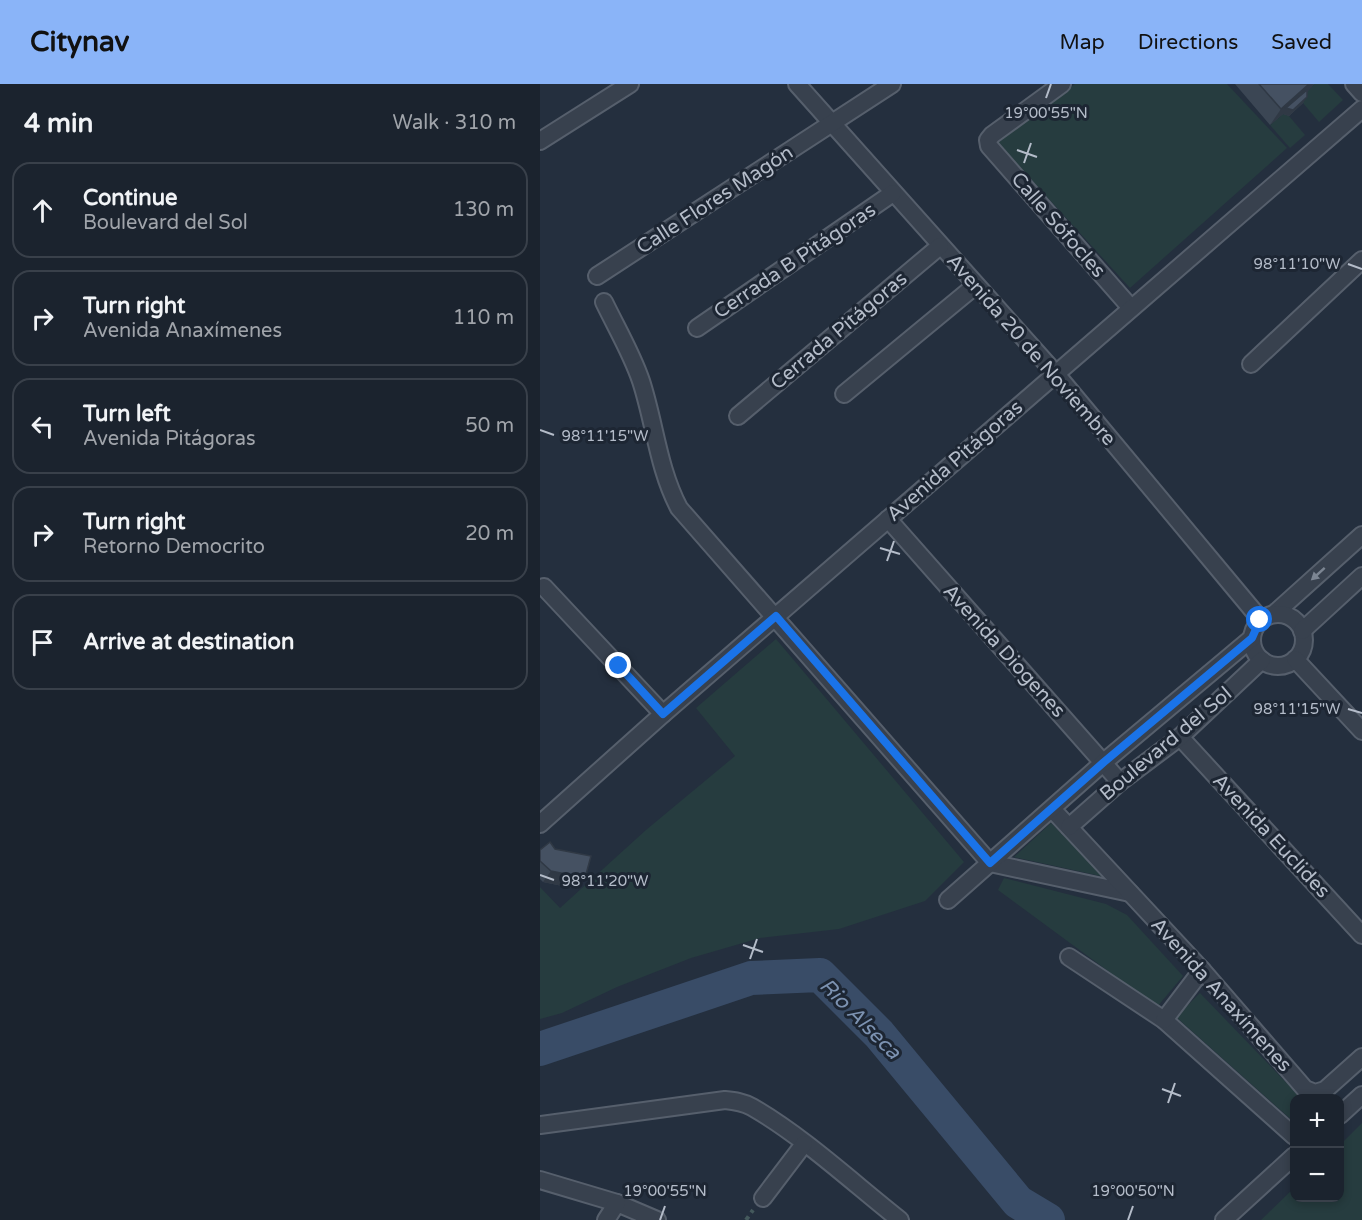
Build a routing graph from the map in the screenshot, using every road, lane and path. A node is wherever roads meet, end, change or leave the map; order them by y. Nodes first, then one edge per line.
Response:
1 (630, 84) edge
2 (797, 84) edge
3 (892, 84) edge
4 (1062, 84) edge
5 (1354, 84) edge
6 (1362, 93) edge
7 (1362, 108) edge
8 (832, 124) junction
9 (540, 141) edge
10 (893, 193) junction
11 (940, 246) junction
12 (1362, 260) edge
13 (597, 276) dead end
14 (976, 285) junction
15 (604, 302) dead end
16 (1131, 308) junction
17 (697, 328) dead end
18 (1251, 364) dead end
19 (1056, 374) junction
20 (844, 394) dead end
21 (738, 416) dead end
22 (888, 519) junction
23 (1362, 535) edge
24 (1362, 576) edge
25 (544, 586) dead end
26 (776, 616) junction
27 (1267, 617) junction
28 (1302, 631) junction
29 (1252, 638) junction
30 (1295, 659) junction
31 (1262, 660) junction
32 (663, 714) junction
33 (1362, 731) edge
34 (1180, 736) junction
35 (1104, 762) junction
36 (1120, 782) junction
37 (1052, 809) junction
38 (543, 814) edge
39 (1069, 827) junction
40 (990, 863) junction
41 (1130, 893) junction
42 (948, 900) dead end
43 (1362, 934) edge
44 (1069, 957) dead end
45 (1202, 970) junction
46 (1164, 1020) junction
47 (1362, 1057) edge
48 (1362, 1095) edge
49 (1344, 1111) edge
50 (540, 1125) edge
51 (1290, 1132) edge
52 (804, 1144) junction
53 (1290, 1160) edge
54 (540, 1180) edge
55 (763, 1198) dead end
56 (617, 1203) junction
57 (606, 1220) edge
58 (657, 1220) edge
59 (900, 1220) edge
60 (1224, 1220) edge

1 - 9 street
2 - 8 street, Avenida 20 de Noviembre
3 - 8 street, Calle Flores Magón
4 - 16 street, Calle Sófocles
5 - 6 street
7 - 16 street, Avenida Pitágoras
8 - 10 street, Avenida 20 de Noviembre
8 - 13 street, Calle Flores Magón
10 - 11 street, Avenida 20 de Noviembre
10 - 17 street, Cerrada B Pitágoras
11 - 14 street, Avenida 20 de Noviembre
11 - 21 street, Cerrada Pitágoras
12 - 18 street
14 - 19 street, Avenida 20 de Noviembre
14 - 20 street
15 - 26 street
16 - 19 street, Avenida Pitágoras
19 - 22 street, Avenida Pitágoras
19 - 27 street, Avenida 20 de Noviembre
22 - 26 street, Avenida Pitágoras
22 - 35 street, Avenida Diogenes
23 -> 27 street
24 - 28 street
25 - 32 street
26 - 32 street, Avenida Pitágoras
26 - 40 street
27 - 28 street
27 - 29 street
28 - 30 street
29 - 31 street
29 - 35 street, Boulevard del Sol
30 - 31 street
30 - 33 street
31 - 34 street, Boulevard del Sol
32 - 38 street, Avenida Pitágoras
34 - 36 street, Boulevard del Sol
34 - 43 street, Avenida Euclides
35 - 36 street, Avenida Diogenes
35 - 37 street, Boulevard del Sol
36 - 39 street, Boulevard del Sol
37 - 39 street, Avenida Anaxímenes
37 - 40 street, Boulevard del Sol
39 - 41 street, Avenida Anaxímenes
40 - 41 street
40 - 42 street, Boulevard del Sol
41 - 45 street, Avenida Anaxímenes
44 - 46 street
45 - 46 street
45 - 47 street, Avenida Anaxímenes
46 - 51 street
48 - 49 street
50 - 52 street
52 - 55 street
52 - 59 street
53 - 60 street
54 - 56 street
56 - 57 street
56 - 58 street

